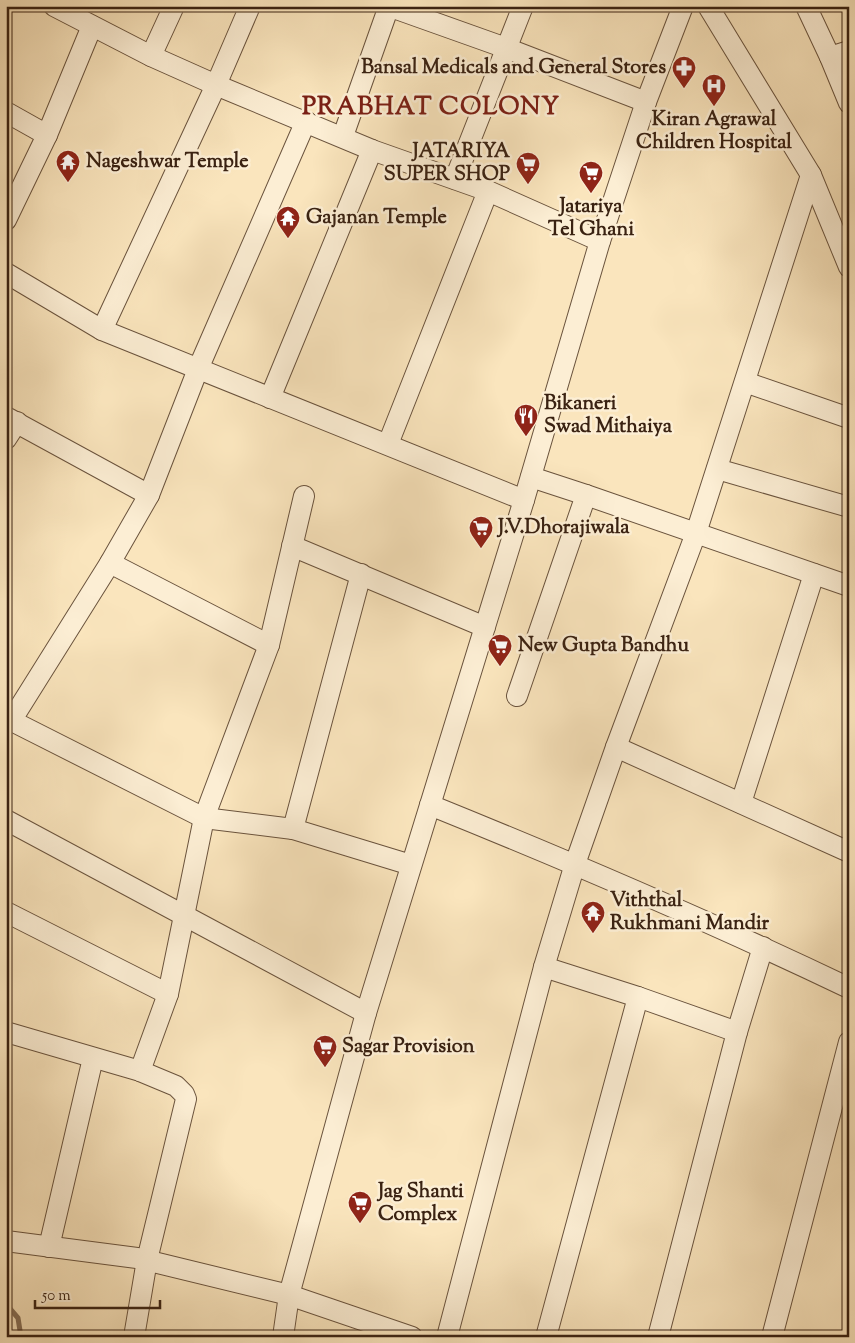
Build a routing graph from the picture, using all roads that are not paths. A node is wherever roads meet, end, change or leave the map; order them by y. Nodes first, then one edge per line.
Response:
1 (54, 6) edge
2 (174, 6) edge
3 (250, 6) edge
4 (388, 6) edge
5 (523, 6) edge
6 (683, 6) edge
7 (708, 6) edge
8 (806, 6) edge
9 (92, 26) junction
10 (506, 48) junction
11 (839, 54) edge
12 (151, 56) junction
13 (216, 85) junction
14 (646, 102) junction
15 (849, 103) edge
16 (6, 112) edge
17 (306, 121) junction
18 (47, 135) junction
19 (342, 136) junction
20 (372, 150) junction
21 (811, 175) junction
22 (455, 179) junction
23 (488, 191) junction
24 (6, 220) edge
25 (600, 241) junction
26 (849, 267) edge
27 (6, 273) edge
28 (102, 330) junction
29 (198, 368) junction
30 (745, 382) junction
31 (270, 398) junction
32 (849, 418) edge
33 (12, 419) edge
34 (6, 439) edge
35 (388, 444) junction
36 (717, 469) junction
37 (531, 477) junction
38 (149, 495) junction
39 (586, 495) junction
40 (304, 496) dead end
41 (524, 500) junction
42 (849, 507) edge
43 (696, 533) junction
44 (292, 546) junction
45 (110, 563) junction
46 (361, 574) junction
47 (814, 574) junction
48 (849, 586) edge
49 (485, 628) junction
50 (269, 645) junction
51 (518, 696) dead end
52 (9, 720) edge
53 (616, 747) junction
54 (741, 803) junction
55 (430, 805) junction
56 (204, 818) junction
57 (6, 820) edge
58 (293, 830) junction
59 (849, 852) edge
60 (575, 864) junction
61 (411, 865) junction
62 (6, 912) edge
63 (184, 915) junction
64 (763, 947) junction
65 (544, 968) junction
66 (849, 988) edge
67 (168, 994) junction
68 (638, 997) junction
69 (366, 1012) junction
70 (6, 1032) edge
71 (737, 1032) junction
72 (849, 1042) edge
73 (93, 1058) junction
74 (140, 1071) junction
75 (6, 1242) edge
76 (49, 1247) junction
77 (147, 1260) junction
78 (289, 1295) junction
79 (134, 1337) edge
80 (283, 1337) edge
81 (412, 1337) edge
82 (447, 1337) edge
83 (546, 1337) edge
84 (658, 1337) edge
85 (772, 1337) edge

1 - 9 street
2 - 12 street
3 - 13 street
4 - 10 street
4 - 19 street
5 - 10 street
6 - 14 street
7 - 21 street
8 - 11 street
9 - 12 street
9 - 18 street
10 - 14 street
10 - 22 street
11 - 15 street
12 - 13 street
13 - 17 street
13 - 28 street
14 - 25 street
16 - 18 street
17 - 19 street
17 - 29 street
18 - 24 street
19 - 20 street
20 - 22 street
20 - 31 street
21 - 26 street
21 - 30 street
22 - 23 street
23 - 25 street
23 - 35 street
25 - 37 street
27 - 28 street
28 - 29 street
29 - 31 street
29 - 38 street
30 - 32 street
30 - 36 street
31 - 35 street
33 - 34 street
33 - 38 street
35 - 41 street
36 - 42 street
36 - 43 street
37 - 39 street
37 - 41 street
38 - 45 street
39 - 43 street
39 - 51 street
40 - 44 street
41 - 49 street
43 - 47 street
43 - 53 street
44 - 46 street
44 - 50 street
45 - 50 street
45 - 52 street
46 - 49 street
46 - 58 street
47 - 48 street
47 - 54 street
49 - 55 street
50 - 56 street
52 - 56 street
53 - 54 street
53 - 60 street
54 - 59 street
55 - 60 street
55 - 61 street
56 - 58 street
56 - 63 street
57 - 63 street
58 - 61 street
60 - 64 street
60 - 65 street
61 - 69 street
62 - 67 street
63 - 67 street
63 - 69 street
64 - 66 street
64 - 71 street
65 - 68 street
65 - 82 street
67 - 74 street
68 - 71 street
68 - 83 street
69 - 78 street
70 - 73 street
71 - 84 street
72 - 85 street
73 - 74 street
73 - 76 street
74 - 77 street
75 - 76 street
76 - 77 street
77 - 78 street
77 - 79 street
78 - 80 street
78 - 81 street

